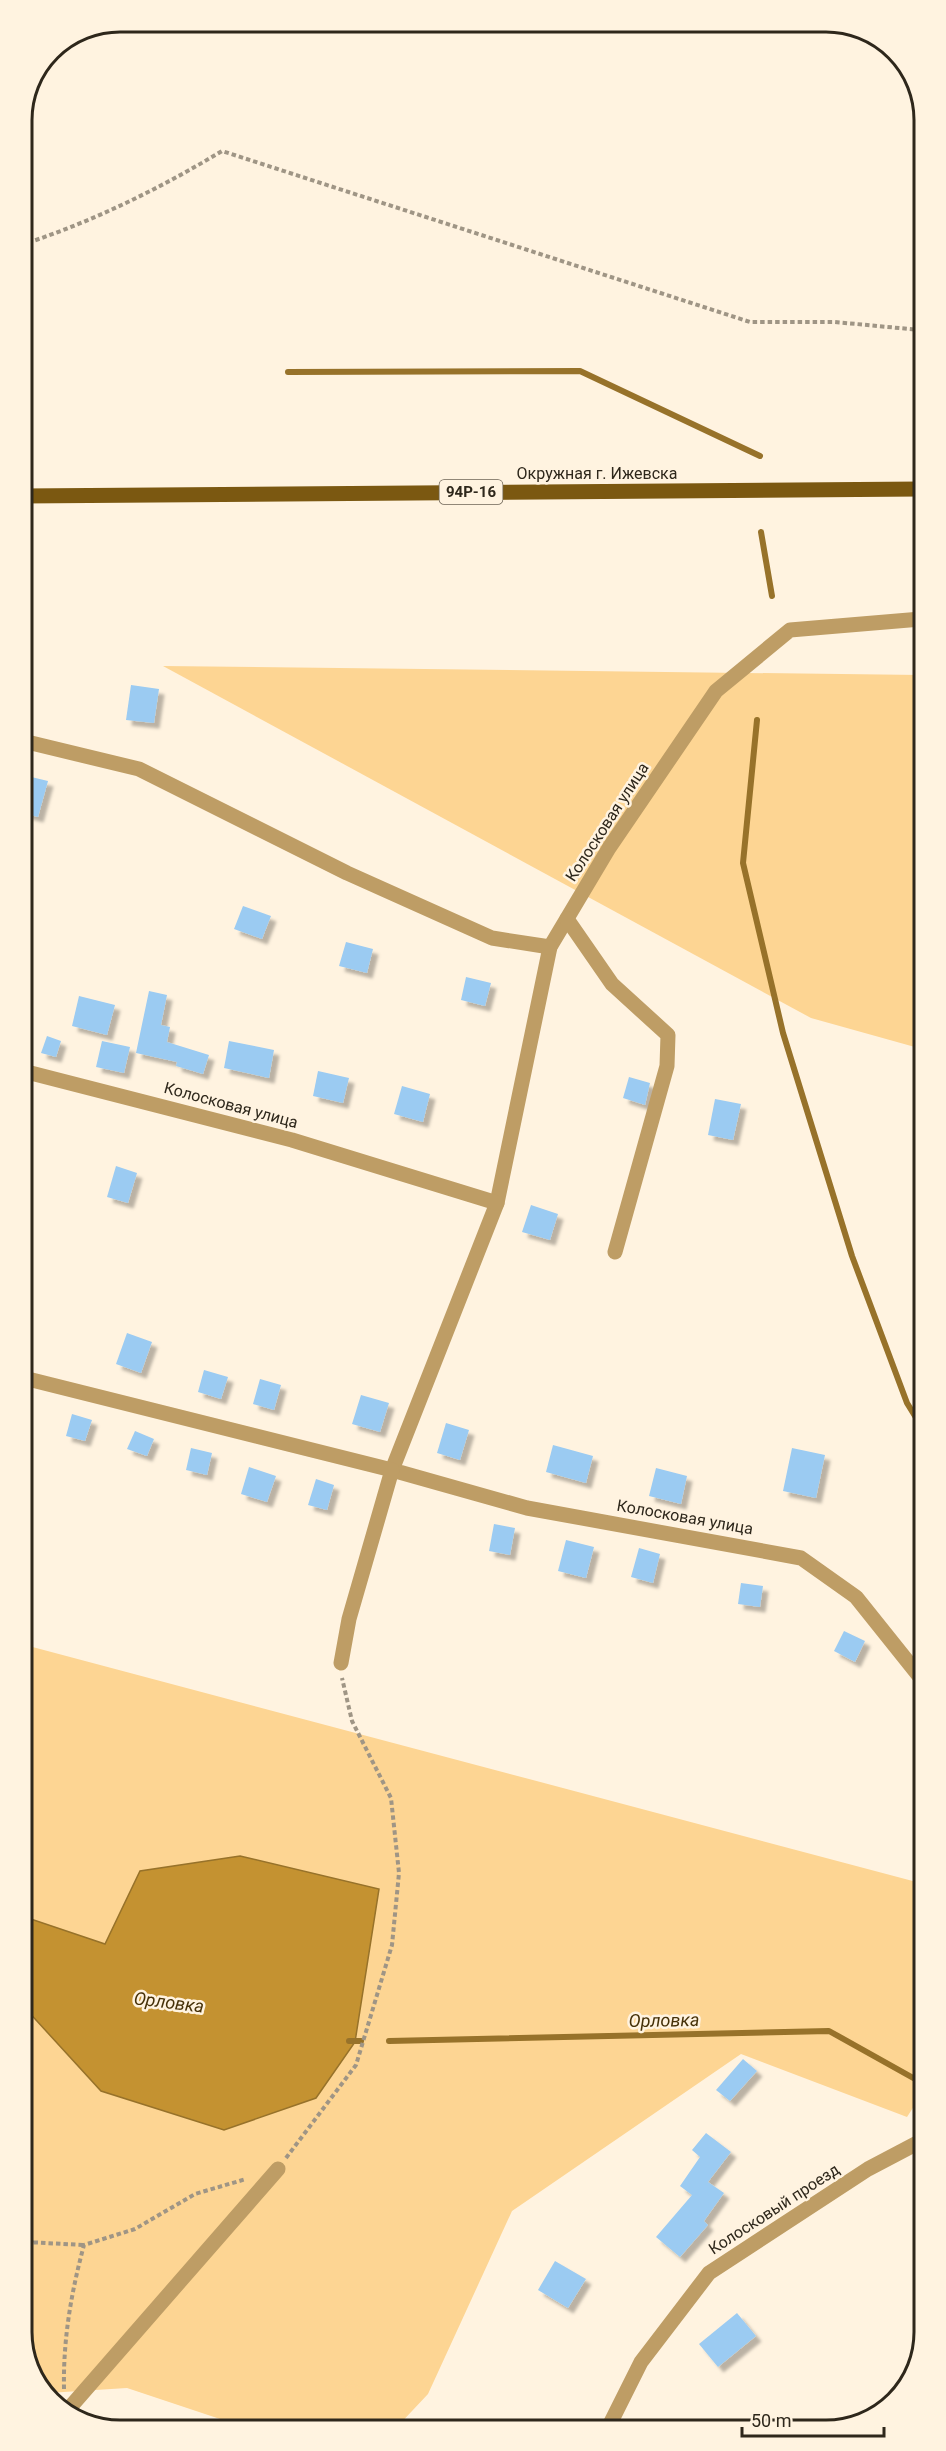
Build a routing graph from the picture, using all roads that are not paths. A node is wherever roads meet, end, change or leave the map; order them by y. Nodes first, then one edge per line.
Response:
1 (914, 489) edge
2 (32, 496) edge
3 (914, 620) edge
4 (32, 743) edge
5 (567, 919) junction
6 (550, 947) junction
7 (32, 1073) edge
8 (497, 1203) junction
9 (615, 1252) dead end
10 (32, 1380) edge
11 (392, 1470) junction
12 (341, 1663) road end
13 (914, 1670) edge
14 (914, 2145) edge
15 (278, 2169) road end
16 (68, 2403) edge
17 (613, 2420) edge

1 - 2 main road, Окружная г. Ижевска / 94Р-16
3 - 5 street, Колосковая улица
4 - 6 street
5 - 6 street, Колосковая улица
5 - 9 street
6 - 8 street, Колосковая улица
7 - 8 street, Колосковая улица
8 - 11 street, Колосковая улица
10 - 11 street, Колосковая улица
11 - 12 street
11 - 13 street, Колосковая улица
14 - 17 street, Колосковый проезд
15 - 16 street

